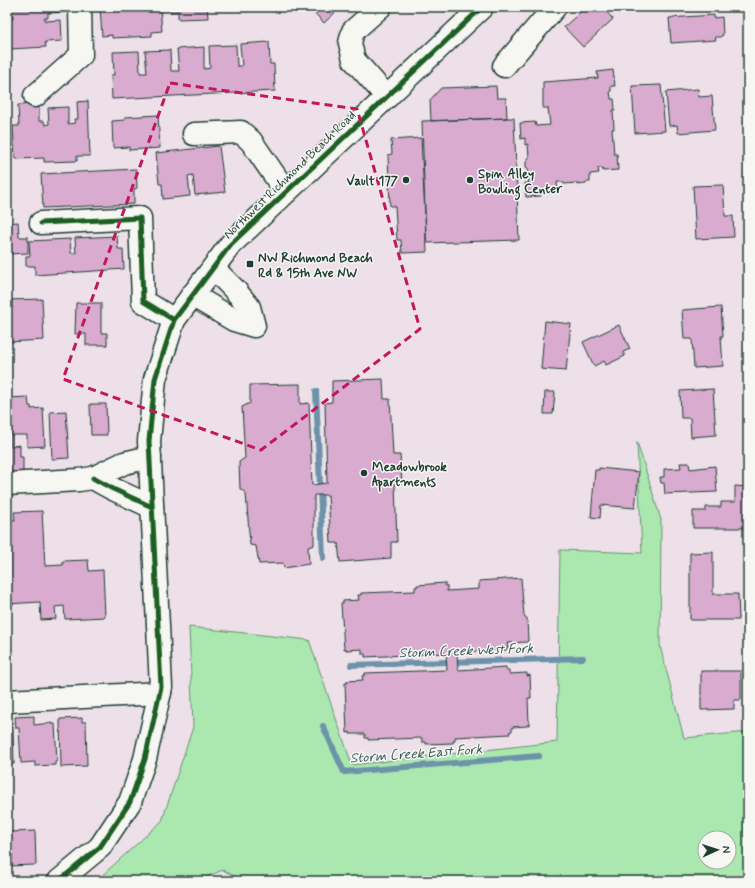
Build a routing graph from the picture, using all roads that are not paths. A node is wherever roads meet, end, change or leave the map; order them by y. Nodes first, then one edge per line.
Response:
1 (80, 7) edge
2 (380, 7) edge
3 (482, 7) edge
4 (555, 7) edge
5 (504, 66) dead end
6 (35, 96) dead end
7 (387, 97) junction
8 (194, 134) dead end
9 (286, 192) junction
10 (41, 223) dead end
11 (213, 268) junction
12 (192, 295) junction
13 (174, 320) junction
14 (150, 457) junction
15 (93, 478) junction
16 (7, 484) edge
17 (152, 507) junction
18 (160, 693) junction
19 (7, 701) edge
20 (59, 881) edge

1 - 6 main road
2 - 7 main road
3 - 7 main road, Northwest Richmond Beach Road
4 - 5 main road
7 - 9 main road, Northwest Richmond Beach Road
8 - 9 main road
9 - 11 main road, Northwest Richmond Beach Road
10 - 13 main road
11 - 12 main road, Northwest Richmond Beach Road
11 - 12 main road
12 - 13 main road, Northwest Richmond Beach Road
13 - 14 main road, Northwest Richmond Beach Road
14 - 15 main road
14 - 17 main road, Northwest Richmond Beach Road
15 - 16 main road
15 - 17 main road
17 - 18 main road, Northwest Richmond Beach Road
18 - 19 main road
18 - 20 main road, Northwest Richmond Beach Road

